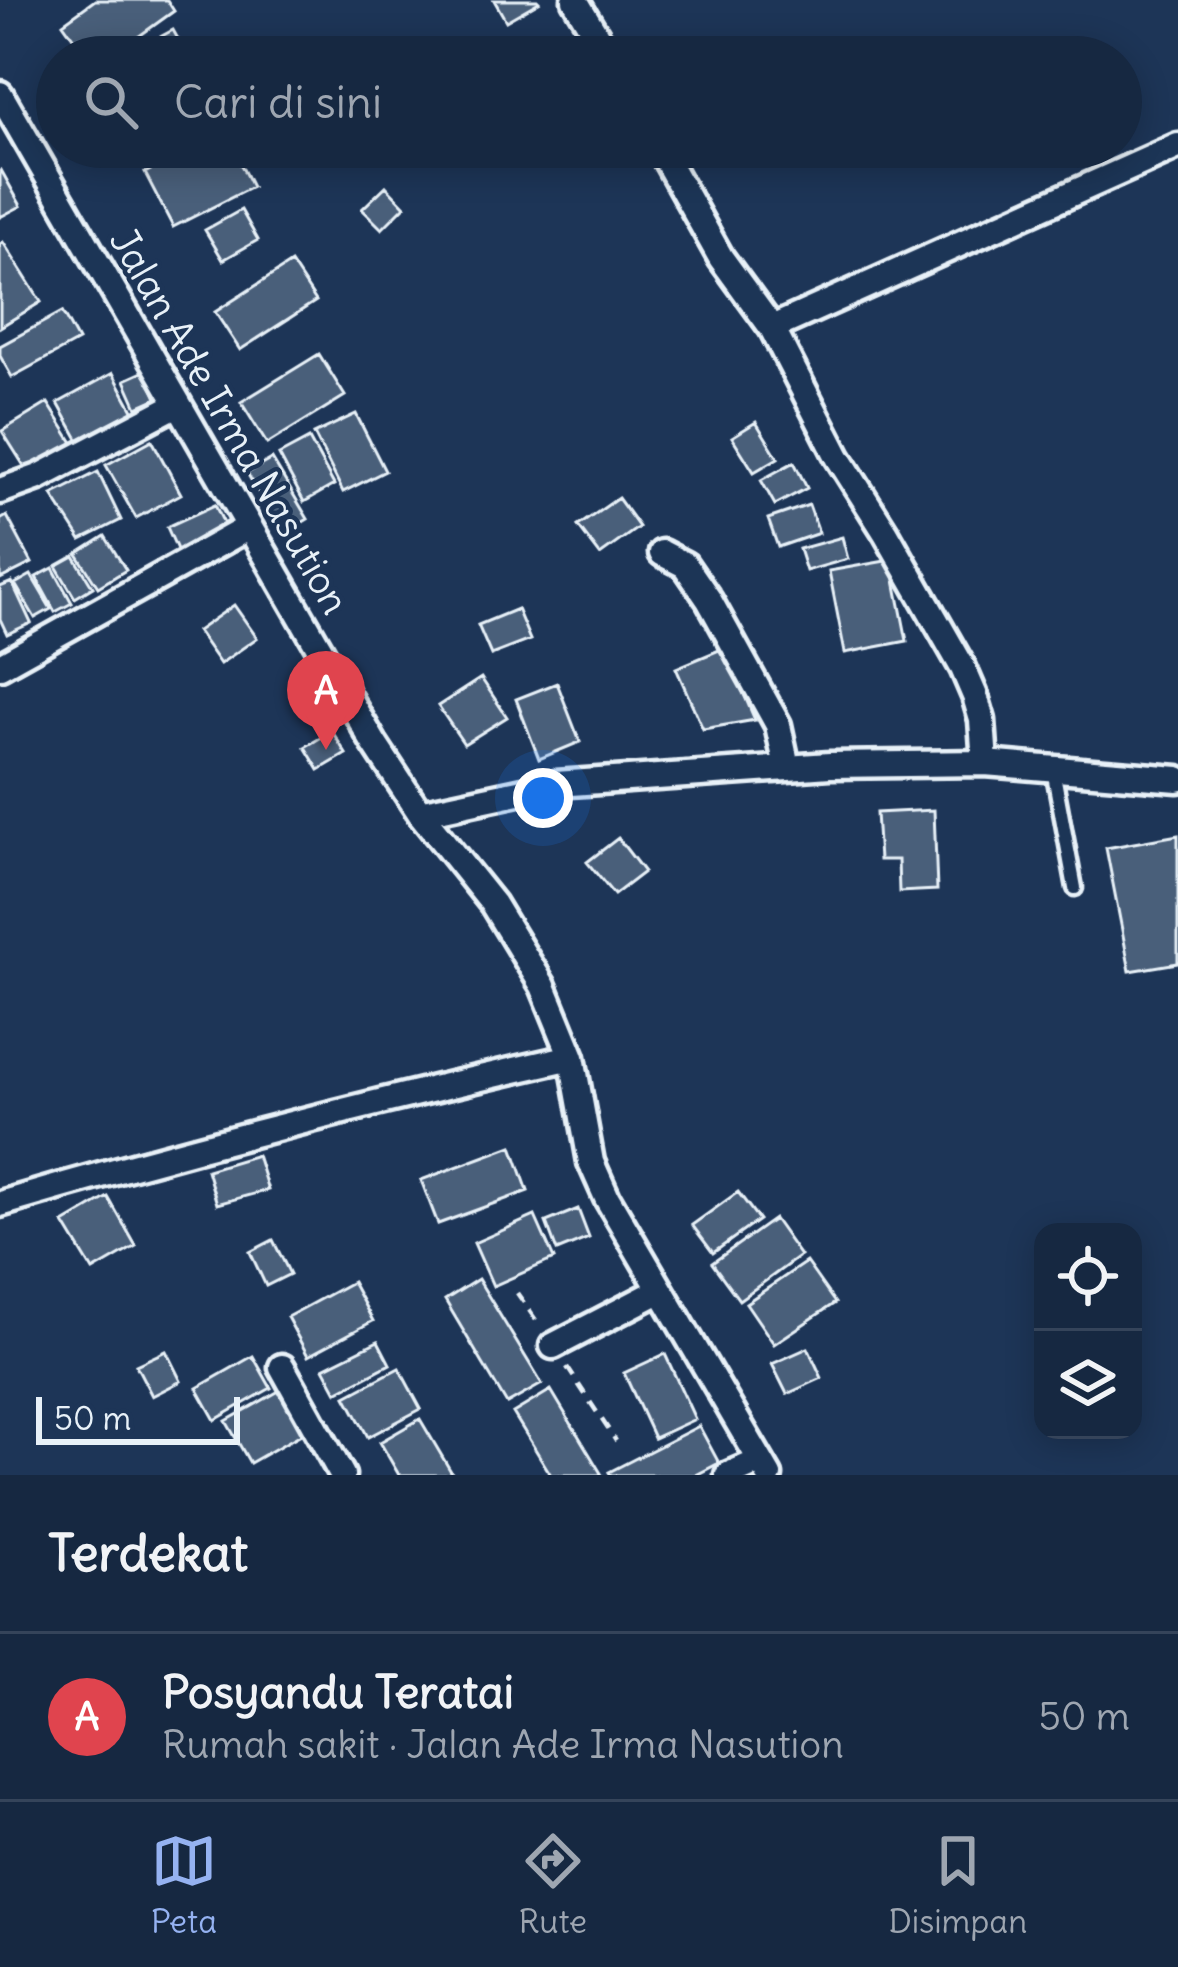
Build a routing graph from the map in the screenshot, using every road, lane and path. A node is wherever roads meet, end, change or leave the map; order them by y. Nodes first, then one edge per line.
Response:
1 (575, 0) edge
2 (596, 36) edge
3 (0, 94) edge
4 (1178, 146) edge
5 (36, 157) edge
6 (1142, 162) edge
7 (42, 168) edge
8 (671, 168) edge
9 (1129, 168) edge
10 (772, 328) junction
11 (178, 404) junction
12 (0, 491) edge
13 (249, 527) junction
14 (662, 553) dead end
15 (0, 666) edge
16 (986, 763) junction
17 (787, 767) junction
18 (1053, 768) junction
19 (1178, 779) edge
20 (420, 813) junction
21 (1075, 888) dead end
22 (572, 1057) junction
23 (0, 1204) edge
24 (659, 1291) junction
25 (517, 1293) dead end
26 (553, 1346) junction
27 (282, 1367) dead end
28 (616, 1441) dead end
29 (764, 1468) edge
30 (342, 1475) edge
31 (728, 1475) edge

1 - 2 street
3 - 5 street, Jalan Ade Irma Nasution
4 - 6 street
7 - 11 street, Jalan Ade Irma Nasution
8 - 10 street
9 - 10 street
10 - 16 street
11 - 12 street
11 - 13 street, Jalan Ade Irma Nasution
13 - 15 street
13 - 20 street, Jalan Ade Irma Nasution
14 - 17 street
16 - 17 street
16 - 18 street
17 - 20 street
18 - 19 street
18 - 21 lane
20 - 22 street, Jalan Ade Irma Nasution
22 - 23 street
22 - 24 street, Jalan Ade Irma Nasution
24 - 26 street
24 - 29 street, Jalan Ade Irma Nasution
25 - 26 path
26 - 28 path
27 - 30 street
29 - 31 street

